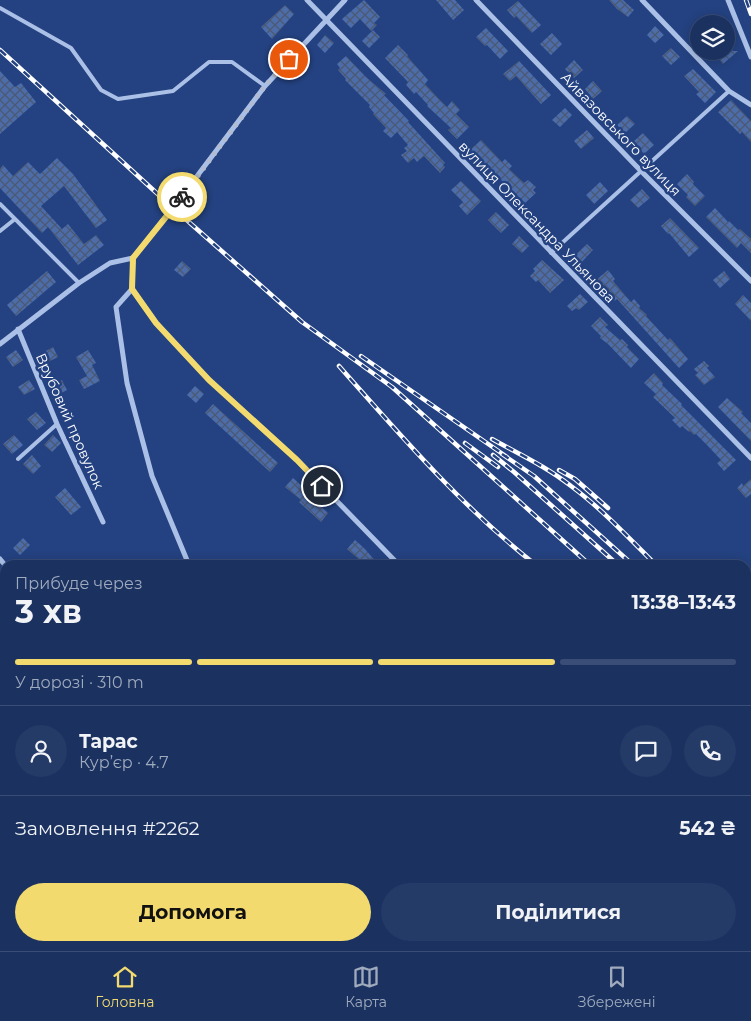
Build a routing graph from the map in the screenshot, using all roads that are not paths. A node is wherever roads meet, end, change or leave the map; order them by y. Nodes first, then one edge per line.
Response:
1 (307, 0) edge
2 (345, 0) edge
3 (476, 0) edge
4 (642, 0) edge
5 (728, 0) edge
6 (0, 8) edge
7 (326, 19) junction
8 (751, 57) edge
9 (265, 86) junction
10 (729, 91) junction
11 (751, 105) edge
12 (640, 170) junction
13 (0, 204) edge
14 (15, 219) junction
15 (0, 232) edge
16 (551, 253) junction
17 (133, 258) junction
18 (751, 281) edge
19 (79, 283) junction
20 (132, 289) junction
21 (18, 329) junction
22 (0, 344) edge
23 (57, 424) junction
24 (751, 458) edge
25 (18, 459) dead end
26 (102, 522) dead end
27 (187, 560) edge
28 (394, 560) edge

1 - 7 street, вулиця Олександра Ульянова
2 - 7 street
3 - 12 street, Айвазовського вулиця
4 - 10 street
5 - 8 street
6 - 9 lane
7 - 9 street
7 - 16 street, вулиця Олександра Ульянова
9 - 17 street
10 - 11 street
10 - 12 lane
12 - 16 lane
12 - 18 street, Айвазовського вулиця
13 - 14 lane
14 - 15 lane
14 - 19 lane
16 - 24 street, вулиця Олександра Ульянова
17 - 19 street
17 - 20 street
19 - 21 street
20 - 27 street
20 - 28 street
21 - 22 street
21 - 23 street, Врубовий провулок
23 - 25 lane
23 - 26 street, Врубовий провулок

